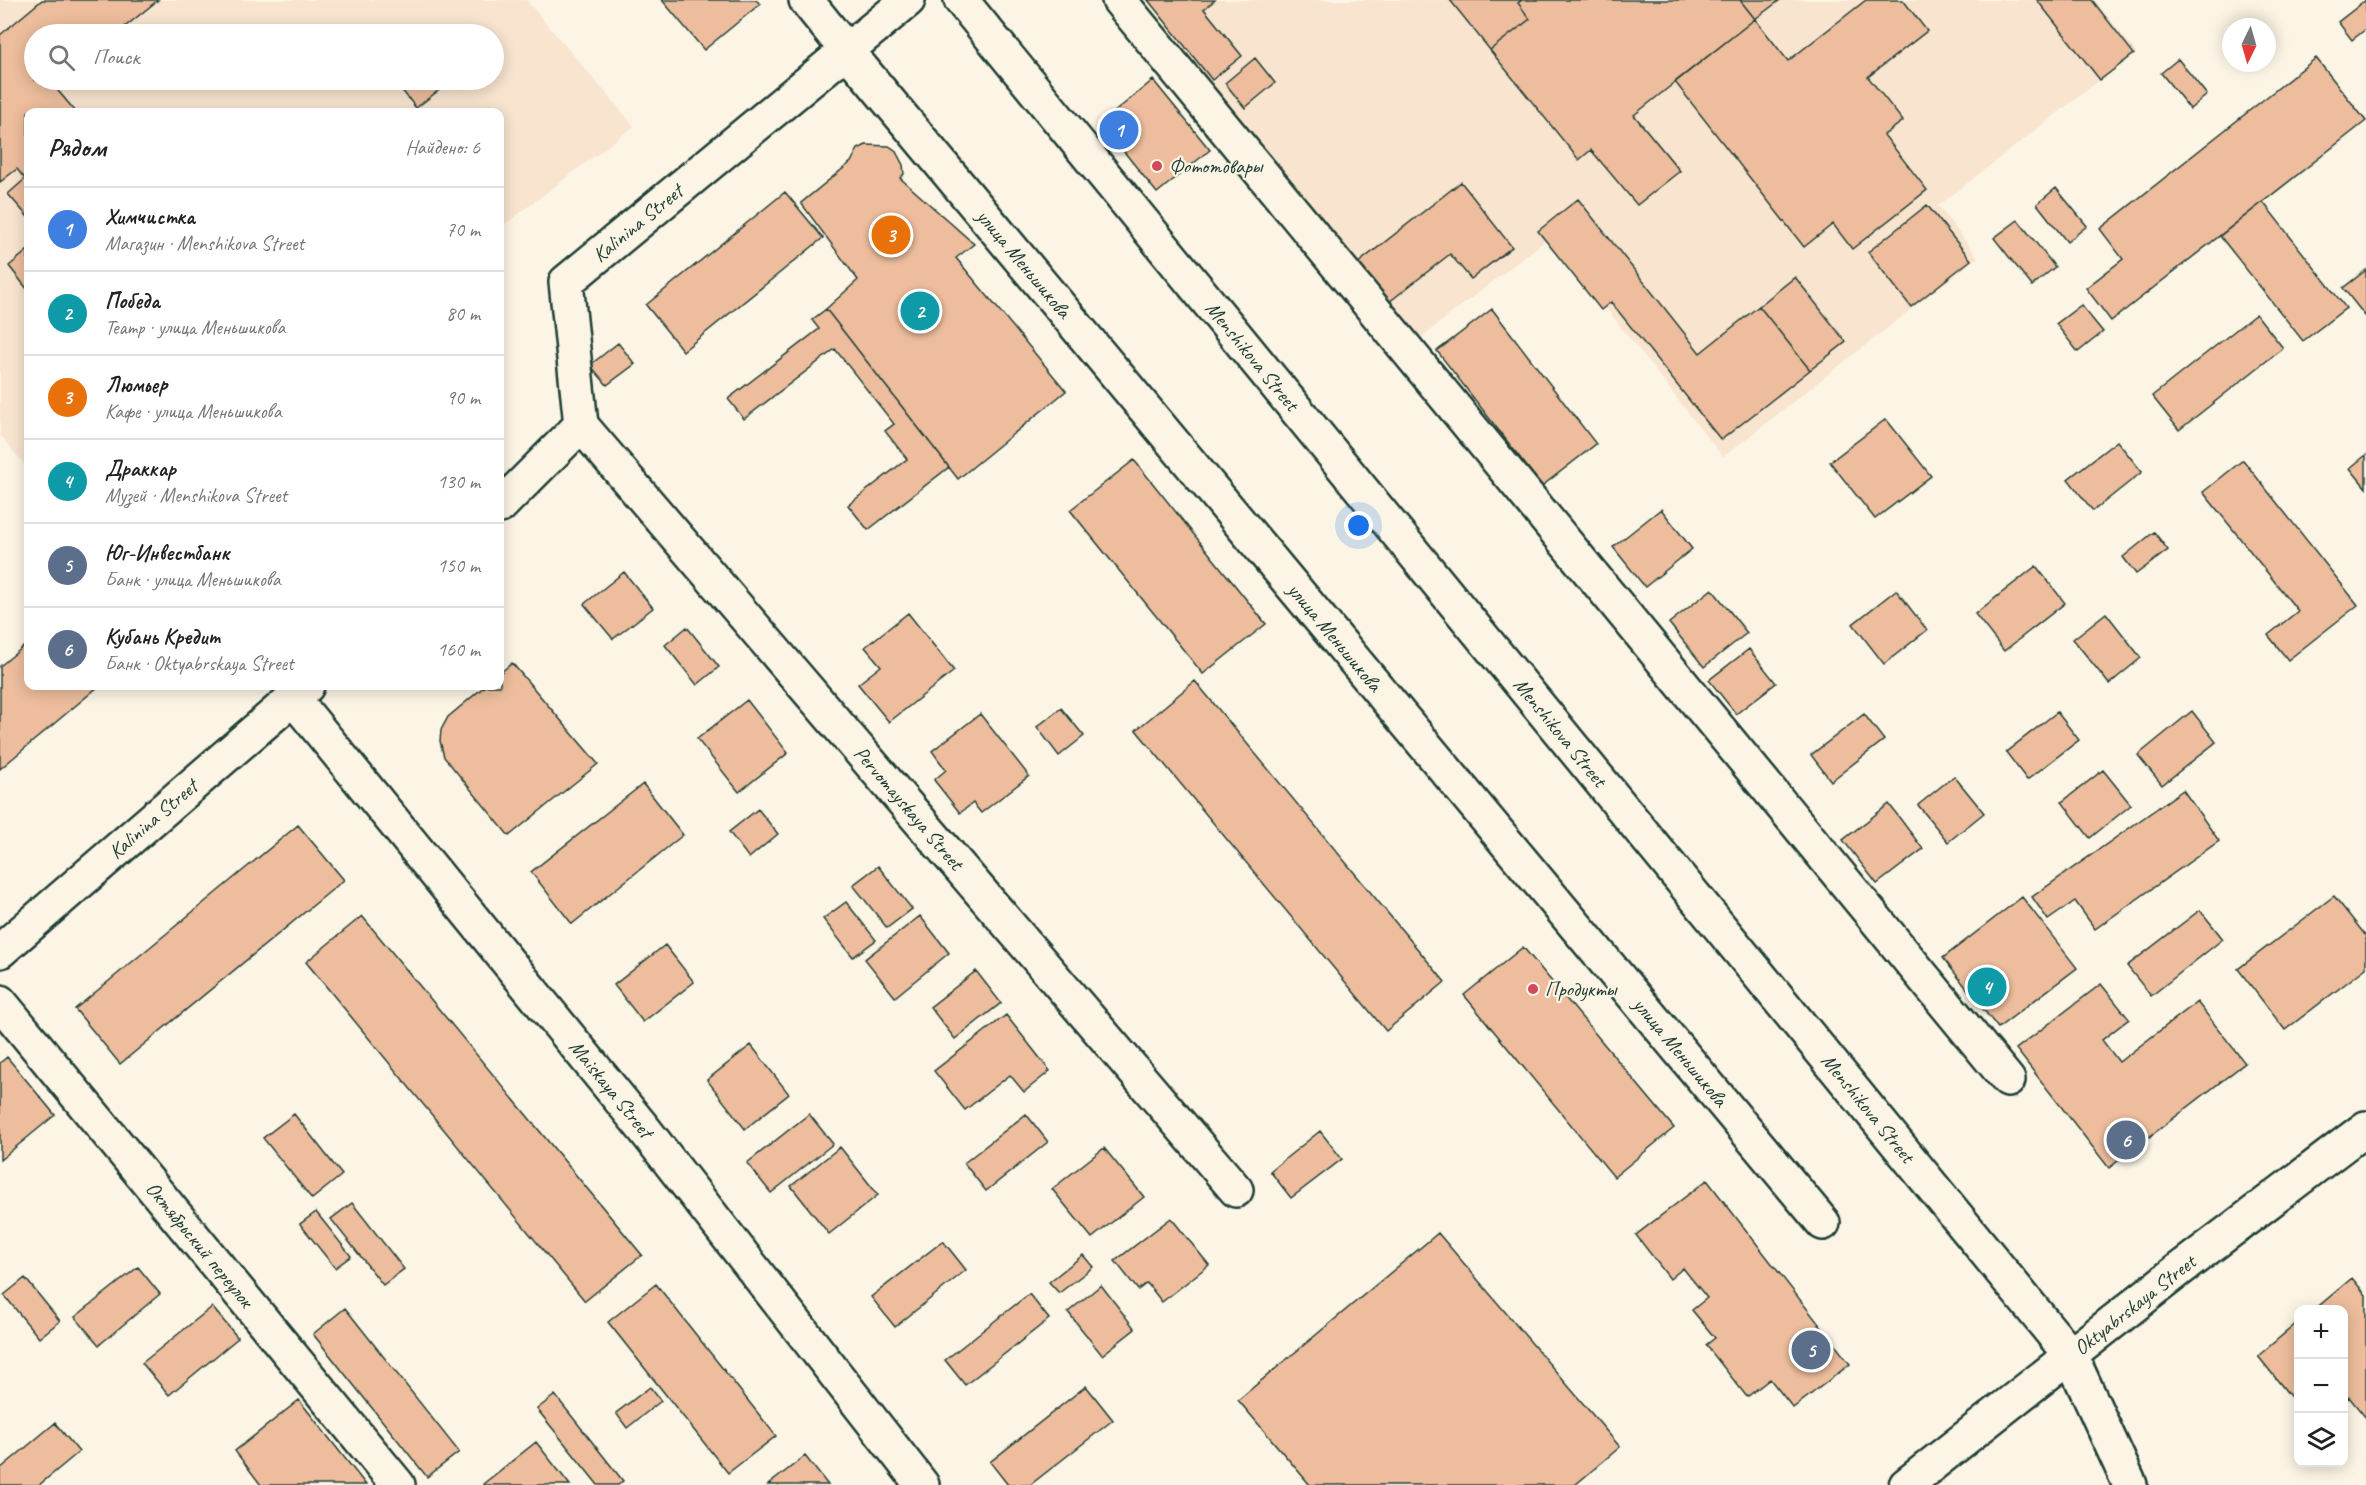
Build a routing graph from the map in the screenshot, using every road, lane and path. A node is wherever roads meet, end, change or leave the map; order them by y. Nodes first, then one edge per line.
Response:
1 (806, 0) edge
2 (908, 0) edge
3 (961, 0) edge
4 (1119, 0) edge
5 (847, 51) junction
6 (581, 425) junction
7 (504, 502) edge
8 (300, 692) edge
9 (0, 951) edge
10 (0, 1002) edge
11 (2008, 1080) dead end
12 (2366, 1128) edge
13 (1236, 1190) dead end
14 (1822, 1223) dead end
15 (2071, 1356) junction
16 (1916, 1477) edge
17 (398, 1485) edge
18 (922, 1485) edge
19 (2130, 1485) edge

1 - 5 street, улица Меньшикова
2 - 5 street, Kalinina Street
3 - 15 street, Menshikova Street
4 - 11 street
5 - 6 street, Kalinina Street
5 - 14 street, улица Меньшикова
6 - 7 street
6 - 13 street, Pervomayskaya Street
8 - 9 street, Kalinina Street
8 - 18 street, Maiskaya Street
10 - 17 street, Октябрьский переулок
12 - 15 street, Oktyabrskaya Street
15 - 16 street, Oktyabrskaya Street
15 - 19 street, Menshikova Street

